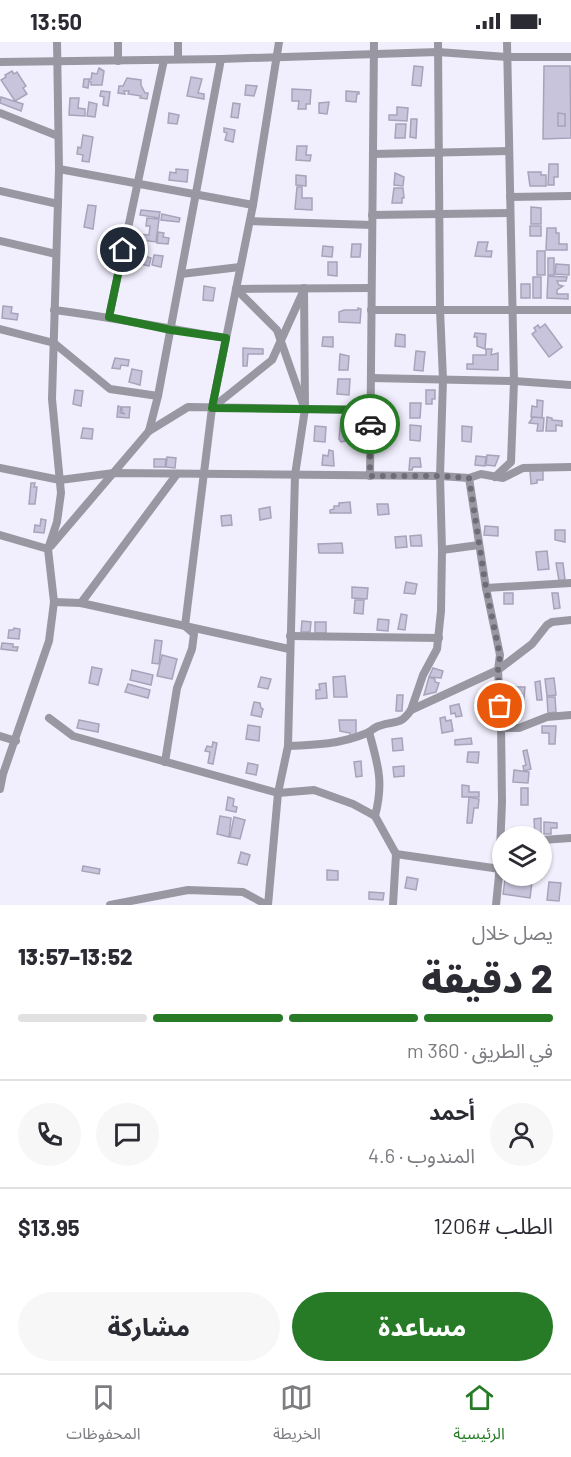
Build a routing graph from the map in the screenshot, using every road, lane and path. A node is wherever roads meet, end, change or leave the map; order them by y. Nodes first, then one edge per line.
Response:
1 (57, 42) edge
2 (118, 42) edge
3 (178, 42) edge
4 (279, 42) edge
5 (374, 42) edge
6 (438, 42) edge
7 (507, 42) edge
8 (438, 52) junction
9 (374, 55) junction
10 (276, 57) junction
11 (507, 57) junction
12 (571, 57) edge
13 (178, 59) junction
14 (220, 59) junction
15 (118, 60) junction
16 (164, 60) junction
17 (0, 62) edge
18 (57, 62) junction
19 (0, 113) edge
20 (58, 136) junction
21 (509, 151) junction
22 (438, 152) junction
23 (373, 154) junction
24 (59, 169) junction
25 (137, 183) junction
26 (0, 191) edge
27 (195, 194) junction
28 (571, 196) edge
29 (510, 197) junction
30 (58, 204) junction
31 (253, 205) junction
32 (510, 213) junction
33 (439, 214) junction
34 (372, 215) junction
35 (250, 221) junction
36 (372, 225) junction
37 (0, 241) edge
38 (56, 254) junction
39 (240, 267) junction
40 (181, 274) junction
41 (304, 288) junction
42 (372, 288) junction
43 (236, 289) junction
44 (440, 309) junction
45 (512, 309) junction
46 (54, 310) junction
47 (371, 310) junction
48 (571, 310) edge
49 (109, 317) junction
50 (0, 329) edge
51 (171, 330) junction
52 (226, 338) junction
53 (281, 340) junction
54 (54, 343) junction
55 (371, 378) junction
56 (443, 380) junction
57 (514, 381) junction
58 (571, 385) edge
59 (158, 396) junction
60 (212, 408) junction
61 (305, 409) junction
62 (370, 410) junction
63 (149, 431) junction
64 (571, 467) edge
65 (0, 468) edge
66 (114, 473) junction
67 (204, 473) junction
68 (177, 474) junction
69 (295, 475) junction
70 (370, 476) junction
71 (440, 476) junction
72 (495, 477) junction
73 (469, 478) junction
74 (60, 480) junction
75 (0, 535) edge
76 (479, 545) junction
77 (48, 549) junction
78 (442, 550) junction
79 (571, 583) edge
80 (486, 588) junction
81 (54, 602) junction
82 (81, 603) junction
83 (571, 620) edge
84 (185, 626) junction
85 (290, 636) junction
86 (439, 638) junction
87 (289, 649) junction
88 (498, 670) junction
89 (411, 710) junction
90 (571, 715) edge
91 (49, 718) dead end
92 (501, 728) junction
93 (369, 732) junction
94 (0, 736) edge
95 (16, 741) junction
96 (288, 746) junction
97 (165, 762) junction
98 (0, 789) edge
99 (278, 793) junction
100 (375, 816) junction
101 (501, 826) edge
102 (571, 838) edge
103 (552, 839) edge
104 (396, 854) junction
105 (492, 868) edge
106 (498, 886) edge
107 (110, 905) edge
108 (268, 905) edge
109 (393, 905) edge
110 (496, 905) edge

1 - 18 street
2 - 15 street
3 - 13 street
4 - 10 street
5 - 9 street
6 - 8 street
7 - 11 street
8 - 9 street
8 - 11 street
8 - 22 street
9 - 10 street
9 - 23 street
10 - 14 street
10 - 31 street
11 - 12 street
11 - 21 street
13 - 14 street
13 - 16 street
14 - 27 street
15 - 16 street
15 - 18 street
16 - 25 street
17 - 18 street
18 - 20 street
19 - 20 street
20 - 24 street
21 - 22 street
21 - 29 street
22 - 23 street
22 - 33 street
23 - 34 street
24 - 25 street
24 - 30 street
25 - 27 street
25 - 49 street
26 - 30 street
27 - 31 street
27 - 40 street
28 - 29 street
29 - 32 street
30 - 38 street
31 - 35 street
32 - 33 street
32 - 45 street
33 - 34 street
33 - 44 street
34 - 36 street
35 - 36 street
35 - 39 street
36 - 42 street
37 - 38 street
38 - 46 street
39 - 40 street
39 - 43 street
40 - 51 street
41 - 42 street
41 - 43 street
41 - 53 street
41 - 61 street
42 - 47 street
43 - 52 street
43 - 53 street
44 - 45 street
44 - 47 street
44 - 56 street
45 - 48 street
45 - 57 street
46 - 49 street
46 - 54 street
47 - 55 street
49 - 51 street
50 - 54 street
51 - 52 street
51 - 59 street
52 - 60 street
53 - 60 street
53 - 61 street
54 - 59 street
54 - 74 street
55 - 56 street
55 - 62 street
56 - 57 street
56 - 71 street
57 - 58 street
57 - 72 street
59 - 63 street
60 - 61 street
60 - 63 street
60 - 67 street
61 - 62 street
61 - 69 street
62 - 70 street
63 - 66 street
64 - 72 street
65 - 74 street
66 - 68 street
66 - 74 street
66 - 77 street
67 - 68 street
67 - 69 street
67 - 84 street
68 - 82 street
69 - 70 street
69 - 85 street
70 - 71 street
71 - 73 street
71 - 78 street
72 - 73 street
73 - 76 street
74 - 77 street
75 - 77 street
76 - 78 street
76 - 80 street
77 - 81 street
78 - 86 street
79 - 80 street
80 - 88 street
81 - 82 street
81 - 95 street
82 - 84 street
83 - 88 street
84 - 87 street
84 - 97 street
85 - 86 street
85 - 87 street
86 - 89 street
87 - 96 street
88 - 89 street
88 - 92 street
89 - 93 street
90 - 92 street
91 - 97 street
92 - 101 street
93 - 96 street
93 - 100 street
94 - 95 street
95 - 98 street
96 - 99 street
97 - 99 street
99 - 100 street
99 - 108 street
100 - 104 street
102 - 103 street
104 - 105 street
104 - 109 street
106 - 110 street
107 - 108 street

